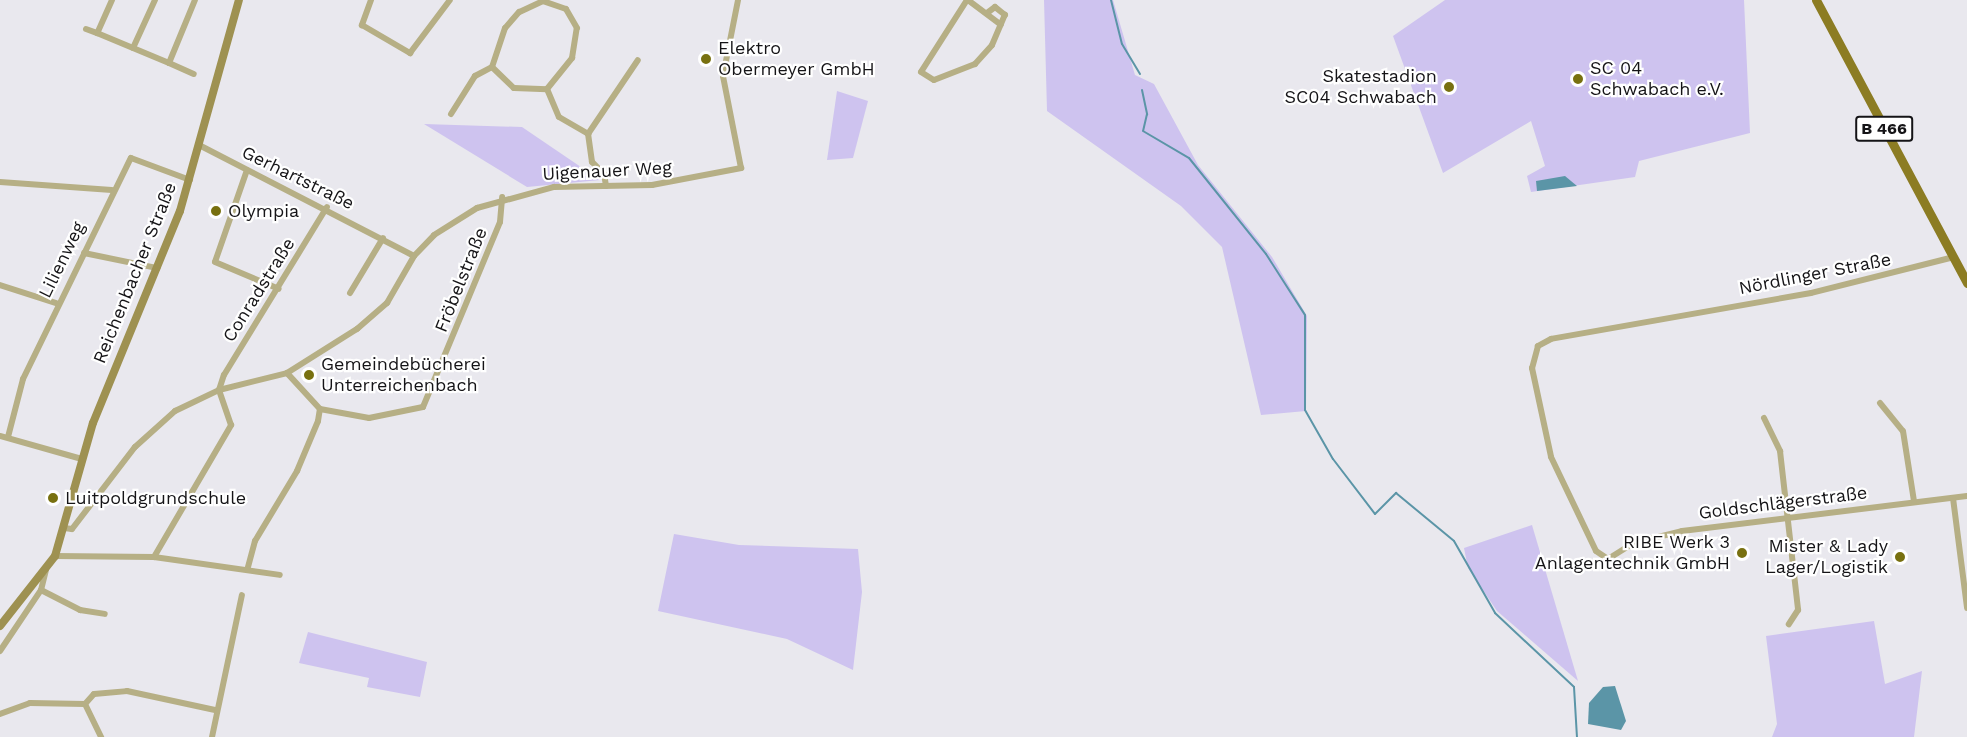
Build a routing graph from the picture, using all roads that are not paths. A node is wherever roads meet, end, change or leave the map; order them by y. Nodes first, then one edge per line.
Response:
1 (112, 0) edge
2 (155, 0) edge
3 (195, 0) edge
4 (239, 0) edge
5 (372, 0) edge
6 (450, 0) edge
7 (738, 0) edge
8 (967, 0) edge
9 (1816, 0) edge
10 (533, 1) edge
11 (987, 13) junction
12 (1001, 25) junction
13 (86, 29) dead end
14 (97, 33) junction
15 (133, 48) junction
16 (638, 60) dead end
17 (170, 63) junction
18 (492, 67) junction
19 (194, 74) dead end
20 (547, 89) junction
21 (451, 114) dead end
22 (588, 134) junction
23 (199, 145) junction
24 (247, 170) junction
25 (190, 180) junction
26 (0, 182) edge
27 (606, 186) junction
28 (112, 190) junction
29 (502, 197) junction
30 (327, 207) junction
31 (383, 238) junction
32 (84, 254) junction
33 (414, 256) junction
34 (1954, 257) junction
35 (157, 268) junction
36 (1967, 283) edge
37 (0, 285) edge
38 (279, 289) junction
39 (350, 293) dead end
40 (56, 303) junction
41 (287, 373) junction
42 (219, 390) junction
43 (1880, 403) dead end
44 (321, 409) junction
45 (1764, 418) dead end
46 (0, 436) edge
47 (8, 437) junction
48 (82, 459) junction
49 (1967, 496) edge
50 (1953, 498) junction
51 (1914, 501) junction
52 (1788, 519) junction
53 (64, 528) junction
54 (55, 556) junction
55 (154, 556) junction
56 (1608, 559) joint
57 (248, 567) junction
58 (46, 570) junction
59 (280, 575) dead end
60 (40, 590) junction
61 (242, 595) dead end
62 (1967, 608) edge
63 (105, 614) dead end
64 (1789, 624) dead end
65 (0, 626) edge
66 (0, 651) edge
67 (85, 705) junction
68 (215, 710) junction
69 (0, 714) edge
70 (100, 737) edge
71 (212, 737) edge

1 - 14 street
2 - 15 street
3 - 17 street
4 - 23 main road, Reichenbacher Straße
5 - 6 street
7 - 27 street, Uigenauer Weg
8 - 11 street
8 - 12 street
9 - 34 main road, B 466
10 - 18 street
10 - 20 street
11 - 12 street
11 - 12 street
13 - 14 street
14 - 15 street
15 - 17 street
16 - 22 street
17 - 19 street
18 - 20 street
18 - 21 street
20 - 22 street
22 - 27 street
23 - 24 street, Gerhartstraße
23 - 25 main road, Reichenbacher Straße
24 - 30 street, Gerhartstraße
24 - 38 street
25 - 28 street, Lilienweg
25 - 35 main road, Reichenbacher Straße
26 - 28 street
27 - 29 street, Uigenauer Weg
28 - 32 street, Lilienweg
29 - 33 street, Uigenauer Weg
29 - 44 street, Fröbelstraße
30 - 31 street, Gerhartstraße
30 - 38 street, Conradstraße
31 - 33 street, Gerhartstraße
31 - 39 street
32 - 35 street
32 - 40 street, Lilienweg
33 - 41 street, Uigenauer Weg
34 - 36 main road, B 466
34 - 56 street, Nördlinger Straße
35 - 48 main road, Reichenbacher Straße
37 - 40 street
38 - 42 street, Conradstraße
40 - 47 street, Lilienweg
41 - 42 street, Uigenauer Weg
41 - 44 street
42 - 53 street, Uigenauer Weg
42 - 55 street
43 - 51 street
44 - 57 street
45 - 52 street
46 - 47 street
47 - 48 street
48 - 53 main road, Reichenbacher Straße
49 - 50 street, Goldschlägerstraße
50 - 51 street, Goldschlägerstraße
50 - 62 street
51 - 52 street, Goldschlägerstraße
52 - 56 street, Goldschlägerstraße
52 - 64 street
53 - 54 main road, Reichenbacher Straße
54 - 55 street
54 - 58 main road, Reichenbacher Straße
55 - 57 street
57 - 59 street
58 - 60 street
58 - 65 main road, Reichenbacher Straße
60 - 63 street
60 - 66 street
61 - 68 street
67 - 68 street
67 - 69 street
67 - 70 street
68 - 71 street

